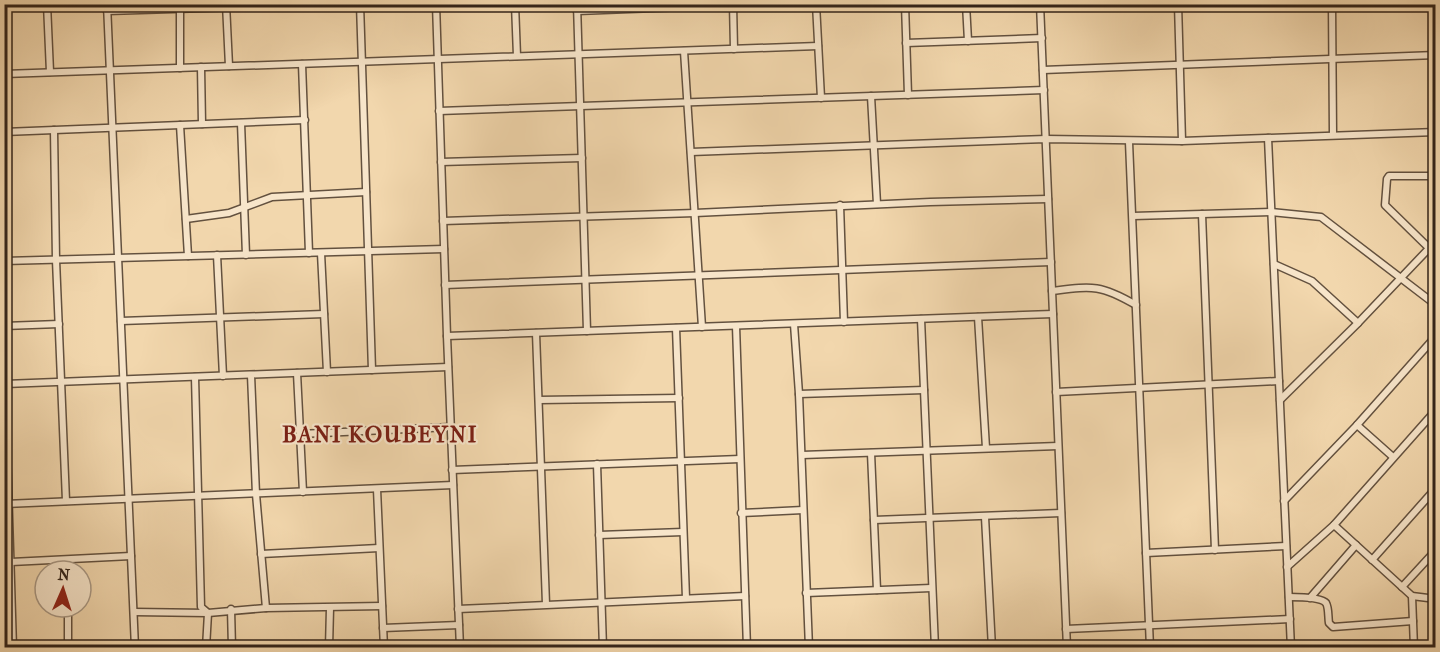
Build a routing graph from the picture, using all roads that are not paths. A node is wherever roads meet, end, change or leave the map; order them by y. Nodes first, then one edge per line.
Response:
1 (47, 4) edge
2 (342, 4) edge
3 (360, 4) edge
4 (436, 4) edge
5 (515, 4) edge
6 (762, 4) edge
7 (816, 4) edge
8 (905, 4) edge
9 (966, 4) edge
10 (1040, 4) edge
11 (1178, 4) edge
12 (1332, 4) edge
13 (733, 5) edge
14 (180, 7) edge
15 (226, 7) edge
16 (107, 8) edge
17 (577, 8) edge
18 (1042, 38) junction
19 (968, 41) junction
20 (906, 43) junction
21 (818, 46) junction
22 (734, 49) junction
23 (684, 51) junction
24 (579, 54) junction
25 (1436, 55) edge
26 (517, 56) junction
27 (438, 59) junction
28 (1334, 59) junction
29 (362, 62) junction
30 (302, 64) junction
31 (1180, 65) junction
32 (229, 66) junction
33 (201, 67) junction
34 (180, 68) junction
35 (110, 70) junction
36 (1043, 70) junction
37 (50, 72) junction
38 (4, 74) edge
39 (1044, 90) junction
40 (908, 95) junction
41 (872, 96) junction
42 (821, 98) junction
43 (687, 102) junction
44 (580, 106) junction
45 (439, 111) junction
46 (305, 120) junction
47 (241, 123) junction
48 (202, 124) junction
49 (180, 125) junction
50 (112, 128) junction
51 (54, 130) junction
52 (4, 132) edge
53 (1436, 132) edge
54 (1333, 135) junction
55 (1268, 138) junction
56 (1046, 139) junction
57 (1182, 141) junction
58 (1129, 142) junction
59 (874, 145) junction
60 (691, 152) junction
61 (582, 158) junction
62 (441, 162) junction
63 (1436, 176) edge
64 (366, 192) junction
65 (308, 195) junction
66 (1048, 199) junction
67 (877, 204) junction
68 (840, 206) junction
69 (243, 208) junction
70 (1271, 212) junction
71 (695, 213) junction
72 (1202, 214) junction
73 (584, 216) junction
74 (1133, 216) junction
75 (186, 219) junction
76 (443, 221) junction
77 (1436, 241) edge
78 (1429, 248) junction
79 (444, 249) junction
80 (368, 252) junction
81 (309, 253) junction
82 (321, 253) junction
83 (217, 255) junction
84 (246, 255) junction
85 (188, 256) junction
86 (118, 258) junction
87 (56, 260) junction
88 (4, 261) edge
89 (1051, 262) junction
90 (1274, 264) junction
91 (843, 270) junction
92 (699, 275) junction
93 (1400, 278) junction
94 (585, 280) junction
95 (445, 285) junction
96 (1052, 291) junction
97 (1136, 305) junction
98 (1436, 305) edge
99 (324, 314) junction
100 (1053, 314) junction
101 (978, 317) junction
102 (220, 318) junction
103 (921, 319) junction
104 (121, 321) junction
105 (844, 322) junction
106 (1358, 323) junction
107 (58, 324) junction
108 (794, 324) junction
109 (4, 326) edge
110 (736, 326) junction
111 (702, 327) junction
112 (676, 328) junction
113 (587, 331) junction
114 (536, 333) junction
115 (447, 336) junction
116 (1436, 336) edge
117 (448, 367) junction
118 (372, 370) junction
119 (327, 372) junction
120 (297, 373) junction
121 (251, 375) junction
122 (223, 376) junction
123 (195, 377) junction
124 (123, 379) junction
125 (1279, 381) junction
126 (62, 382) junction
127 (1208, 385) junction
128 (1139, 388) junction
129 (924, 390) junction
130 (1056, 392) junction
131 (799, 394) junction
132 (679, 398) junction
133 (539, 400) junction
134 (1280, 400) junction
135 (1436, 410) edge
136 (1357, 425) junction
137 (450, 427) junction
138 (300, 434) junction
139 (5, 445) edge
140 (1058, 446) junction
141 (986, 448) junction
142 (927, 451) junction
143 (872, 453) junction
144 (802, 455) junction
145 (1393, 457) junction
146 (740, 459) junction
147 (681, 462) junction
148 (597, 464) junction
149 (540, 465) junction
150 (452, 470) junction
151 (453, 485) junction
152 (1436, 488) edge
153 (377, 489) junction
154 (303, 492) junction
155 (256, 494) junction
156 (198, 496) junction
157 (129, 499) junction
158 (66, 501) junction
159 (1284, 501) junction
160 (7, 504) edge
161 (803, 510) junction
162 (741, 513) junction
163 (1061, 513) junction
164 (985, 517) junction
165 (929, 518) junction
166 (874, 520) junction
167 (1335, 525) junction
168 (683, 532) junction
169 (599, 535) junction
170 (1286, 546) junction
171 (1356, 546) junction
172 (379, 548) junction
173 (1215, 550) junction
174 (1436, 550) edge
175 (1146, 553) junction
176 (261, 554) junction
177 (131, 556) junction
178 (83, 559) edge
179 (1372, 560) junction
180 (33, 561) edge
181 (11, 562) junction
182 (1287, 567) junction
183 (1402, 587) junction
184 (931, 588) junction
185 (877, 590) junction
186 (806, 593) junction
187 (745, 596) junction
188 (1412, 596) junction
189 (1289, 597) junction
190 (686, 598) junction
191 (1310, 598) junction
192 (1436, 600) edge
193 (601, 602) junction
194 (546, 604) junction
195 (382, 606) junction
196 (266, 608) junction
197 (330, 608) junction
198 (231, 609) junction
199 (458, 609) junction
200 (134, 612) junction
201 (208, 613) junction
202 (68, 619) edge
203 (1290, 619) junction
204 (1413, 621) junction
205 (459, 625) junction
206 (1149, 626) junction
207 (383, 628) junction
208 (1066, 628) junction
209 (13, 648) edge
210 (68, 648) edge
211 (135, 648) edge
212 (206, 648) edge
213 (232, 648) edge
214 (329, 648) edge
215 (384, 648) edge
216 (460, 648) edge
217 (603, 648) edge
218 (747, 648) edge
219 (809, 648) edge
220 (935, 648) edge
221 (992, 648) edge
222 (1066, 648) edge
223 (1150, 648) edge
224 (1291, 648) edge
225 (1414, 648) edge

1 - 37 street
2 - 15 street
3 - 29 street
4 - 27 street
5 - 26 street
6 - 13 street
7 - 21 street
8 - 20 street
9 - 19 street
10 - 18 street
11 - 31 street
12 - 28 street
13 - 17 street
13 - 22 street
14 - 15 street
14 - 16 street
14 - 34 street
15 - 32 street
16 - 35 street
17 - 24 street
18 - 19 street
18 - 36 street
19 - 20 street
20 - 40 street
21 - 22 street
21 - 42 street
22 - 23 street
23 - 24 street
23 - 43 street
24 - 26 street
24 - 44 street
25 - 28 street
26 - 27 street
27 - 29 street
27 - 45 street
28 - 31 street
28 - 54 street
29 - 30 street
29 - 64 street
30 - 32 street
30 - 46 street
31 - 36 street
31 - 57 street
32 - 33 street
33 - 34 street
33 - 48 street
34 - 35 street
35 - 37 street
35 - 50 street
36 - 39 street
37 - 38 street
39 - 40 street
39 - 56 street
40 - 41 street
41 - 42 street
41 - 59 street
42 - 43 street
43 - 44 street
43 - 60 street
44 - 45 street
44 - 61 street
45 - 62 street
46 - 47 street
46 - 65 street
47 - 48 street
47 - 69 street
48 - 49 street
49 - 50 street
49 - 75 street
50 - 51 street
50 - 86 street
51 - 52 street
51 - 87 street
53 - 54 street
54 - 55 street
55 - 57 street
55 - 70 street
56 - 58 street
56 - 59 street
56 - 66 street
57 - 58 street
58 - 74 street
59 - 60 street
59 - 67 street
60 - 71 street
61 - 62 street
61 - 73 street
62 - 76 street
63 - 78 street
64 - 65 street
64 - 80 street
65 - 69 street
65 - 81 street
66 - 67 street
66 - 89 street
67 - 68 street
68 - 71 street
68 - 91 street
69 - 75 street
69 - 84 street
70 - 72 street
70 - 90 street
70 - 93 street
71 - 73 street
71 - 92 street
72 - 74 street
72 - 127 street
73 - 76 street
73 - 94 street
74 - 97 street
75 - 85 street
76 - 79 street
77 - 78 street
78 - 93 street
79 - 80 street
79 - 95 street
80 - 82 street
80 - 118 street
81 - 82 street
81 - 84 street
82 - 99 street
83 - 84 street
83 - 85 street
83 - 102 street
85 - 86 street
86 - 87 street
86 - 104 street
87 - 88 street
87 - 107 street
89 - 91 street
89 - 96 street
90 - 106 street
90 - 125 street
91 - 92 street
91 - 105 street
92 - 94 street
92 - 111 street
93 - 98 street
93 - 106 street
94 - 95 street
94 - 113 street
95 - 115 street
96 - 97 street
96 - 100 street
97 - 128 street
99 - 102 street
99 - 119 street
100 - 101 street
100 - 130 street
101 - 103 street
101 - 141 street
102 - 104 street
102 - 122 street
103 - 105 street
103 - 129 street
104 - 124 street
105 - 108 street
106 - 134 street
107 - 109 street
107 - 126 street
108 - 110 street
108 - 131 street
110 - 111 street
110 - 146 street
111 - 112 street
112 - 113 street
112 - 132 street
113 - 114 street
114 - 115 street
114 - 133 street
115 - 117 street
116 - 136 street
117 - 118 street
117 - 137 street
118 - 119 street
119 - 120 street
120 - 121 street
120 - 138 street
121 - 122 street
121 - 155 street
122 - 123 street
123 - 124 street
123 - 156 street
124 - 126 street
124 - 157 street
125 - 127 street
125 - 134 street
126 - 139 street
126 - 158 street
127 - 128 street
127 - 173 street
128 - 130 street
128 - 175 street
129 - 131 street
129 - 142 street
130 - 140 street
131 - 144 street
132 - 133 street
132 - 147 street
133 - 149 street
134 - 159 street
135 - 145 street
136 - 145 street
136 - 159 street
137 - 138 street
137 - 150 street
138 - 154 street
139 - 160 street
140 - 141 street
140 - 163 street
141 - 142 street
142 - 143 street
142 - 165 street
143 - 144 street
143 - 166 street
144 - 161 street
145 - 167 street
146 - 147 street
146 - 162 street
147 - 148 street
147 - 168 street
148 - 149 street
148 - 169 street
149 - 150 street
149 - 194 street
150 - 151 street
151 - 153 street
151 - 199 street
152 - 179 street
153 - 154 street
153 - 172 street
154 - 155 street
155 - 156 street
155 - 176 street
156 - 157 street
156 - 201 street
157 - 158 street
157 - 177 street
158 - 160 street
159 - 170 street
160 - 181 street
161 - 162 street
161 - 186 street
162 - 187 street
163 - 164 street
163 - 208 street
164 - 165 street
164 - 221 street
165 - 166 street
165 - 184 street
166 - 185 street
167 - 171 street
167 - 182 street
168 - 169 street
168 - 190 street
169 - 193 street
170 - 173 street
170 - 182 street
171 - 179 street
171 - 191 street
172 - 176 street
172 - 195 street
173 - 175 street
174 - 183 street
175 - 206 street
176 - 196 street
177 - 178 street
177 - 200 street
179 - 183 street
180 - 181 street
181 - 209 street
182 - 189 street
183 - 188 street
184 - 185 street
184 - 220 street
185 - 186 street
186 - 219 street
187 - 190 street
187 - 218 street
188 - 192 street
188 - 204 street
189 - 191 street
189 - 203 street
190 - 193 street
191 - 204 street
193 - 194 street
193 - 217 street
194 - 199 street
195 - 197 street
195 - 207 street
196 - 197 street
196 - 198 street
197 - 214 street
198 - 201 street
198 - 213 street
199 - 205 street
200 - 201 street
200 - 211 street
201 - 212 street
202 - 210 street
203 - 206 street
203 - 224 street
204 - 225 street
205 - 207 street
205 - 216 street
206 - 208 street
206 - 223 street
207 - 215 street
208 - 222 street

